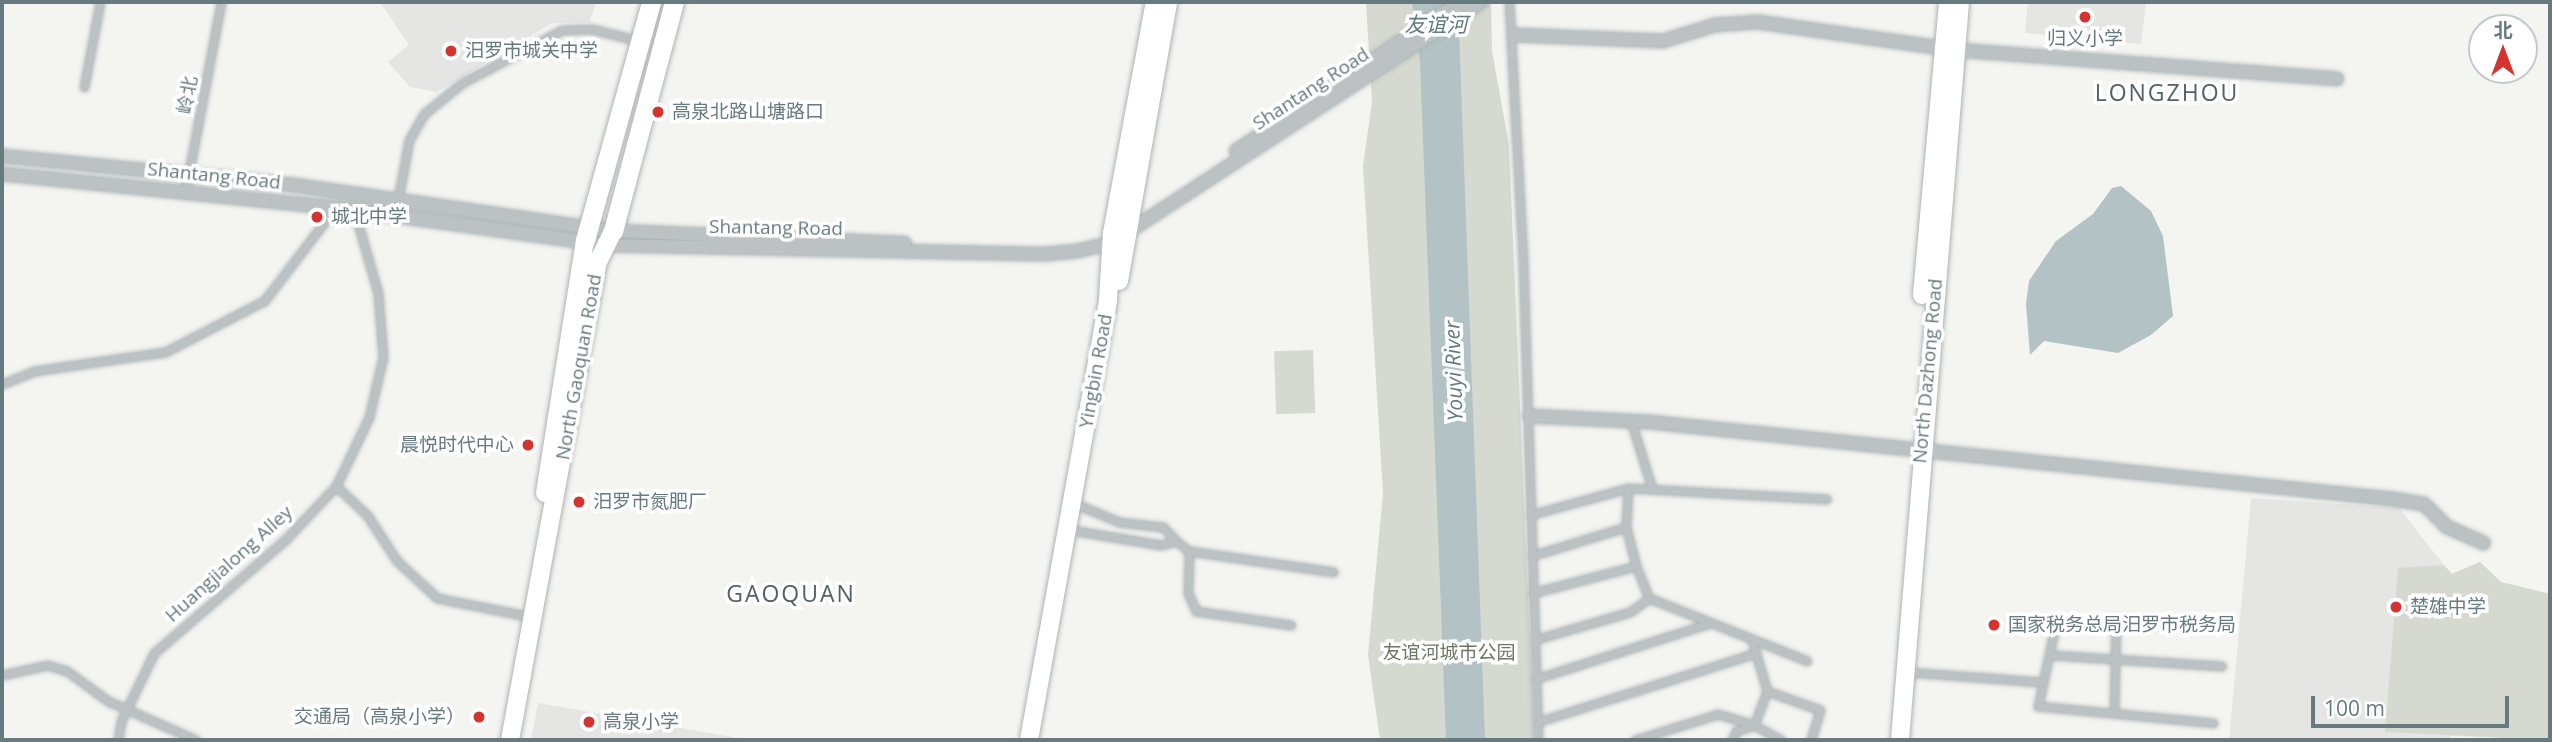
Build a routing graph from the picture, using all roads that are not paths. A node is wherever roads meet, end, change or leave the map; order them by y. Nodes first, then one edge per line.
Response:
1 (100, 2) edge
2 (221, 2) edge
3 (651, 2) edge
4 (674, 2) edge
5 (1155, 2) edge
6 (1168, 2) edge
7 (1460, 2) edge
8 (1481, 2) edge
9 (1509, 2) edge
10 (1948, 2) edge
11 (1960, 2) edge
12 (1514, 35) junction
13 (640, 41) junction
14 (1397, 50) junction
15 (1949, 50) junction
16 (2337, 79) dead end
17 (84, 88) dead end
18 (2, 156) edge
19 (190, 173) junction
20 (2, 174) edge
21 (186, 193) junction
22 (398, 199) junction
23 (335, 208) junction
24 (354, 210) junction
25 (586, 233) junction
26 (1120, 233) junction
27 (609, 238) junction
28 (2, 384) edge
29 (1529, 416) junction
30 (1631, 421) junction
31 (1916, 451) junction
32 (336, 486) junction
33 (1628, 488) junction
34 (1652, 489) junction
35 (1827, 499) dead end
36 (1081, 506) junction
37 (1530, 515) junction
38 (1626, 527) junction
39 (1077, 531) junction
40 (1176, 541) junction
41 (2484, 543) dead end
42 (1189, 551) junction
43 (1531, 556) junction
44 (1636, 566) junction
45 (1333, 572) dead end
46 (1532, 593) junction
47 (1649, 598) junction
48 (522, 615) junction
49 (2116, 618) dead end
50 (1712, 623) junction
51 (1291, 625) dead end
52 (2053, 636) dead end
53 (1534, 640) junction
54 (1752, 640) junction
55 (1756, 653) junction
56 (2051, 655) junction
57 (2115, 659) junction
58 (1807, 661) dead end
59 (2222, 666) dead end
60 (1905, 671) junction
61 (2, 675) edge
62 (1535, 679) junction
63 (2042, 682) junction
64 (1767, 691) junction
65 (127, 709) junction
66 (2114, 713) junction
67 (1537, 722) junction
68 (2214, 723) dead end
69 (1754, 724) junction
70 (118, 740) edge
71 (196, 740) edge
72 (498, 740) edge
73 (510, 740) edge
74 (1029, 740) edge
75 (1041, 740) edge
76 (1538, 740) edge
77 (1635, 740) edge
78 (1732, 740) edge
79 (1781, 740) edge
80 (1811, 740) edge
81 (1888, 740) edge
82 (1900, 740) edge

1 - 17 street
2 - 19 street, 岭北
3 - 13 main road, North Gaoquan Road
4 - 27 main road, North Gaoquan Road
5 - 26 main road, Yingbin Road
6 - 26 main road, Yingbin Road
7 - 14 street, Shantang Road
8 - 14 street, Shantang Road
9 - 12 street
10 - 15 main road, North Dazhong Road
11 - 15 main road, North Dazhong Road
12 - 15 street
12 - 29 street
13 - 22 street
13 - 25 main road, North Gaoquan Road
14 - 26 street, Shantang Road
15 - 16 street
15 - 31 main road, North Dazhong Road
18 - 19 street, Shantang Road
19 - 21 street, 岭北
19 - 22 street, Shantang Road
20 - 21 street, Shantang Road
21 - 23 street, Shantang Road
22 - 25 street, Shantang Road
23 - 24 street, Shantang Road
23 - 28 street
24 - 25 street, Shantang Road
24 - 32 street, Huangjialong Alley
25 - 27 street, Shantang Road
25 - 48 main road, North Gaoquan Road
26 - 27 street, Shantang Road
26 - 36 main road, Yingbin Road
26 - 74 main road, Yingbin Road
27 - 73 main road, North Gaoquan Road
29 - 30 street
29 - 37 street
30 - 31 street
30 - 34 street
31 - 41 street
31 - 60 main road, North Dazhong Road
31 - 81 main road, North Dazhong Road
32 - 48 street
32 - 65 street, Huangjialong Alley
33 - 34 street
33 - 37 street
33 - 38 street
34 - 35 street
36 - 39 main road, Yingbin Road
36 - 40 street
37 - 43 street
38 - 43 street
38 - 44 street
39 - 40 street
39 - 75 main road, Yingbin Road
40 - 42 street
42 - 45 street
42 - 51 street
43 - 46 street
44 - 46 street
44 - 47 street
46 - 53 street
47 - 50 street
47 - 53 street
48 - 72 main road, North Gaoquan Road
49 - 57 street
50 - 54 street
50 - 62 street
52 - 56 street
53 - 62 street
54 - 55 street
54 - 58 street
55 - 64 street
55 - 67 street
56 - 57 street
56 - 63 street
57 - 59 street
57 - 66 street
60 - 63 street
60 - 82 main road, North Dazhong Road
61 - 65 street
62 - 67 street
63 - 66 street
64 - 69 street
64 - 80 street
65 - 70 street, Huangjialong Alley
65 - 71 street
66 - 68 street
67 - 76 street
69 - 77 street
69 - 78 street
69 - 79 street

